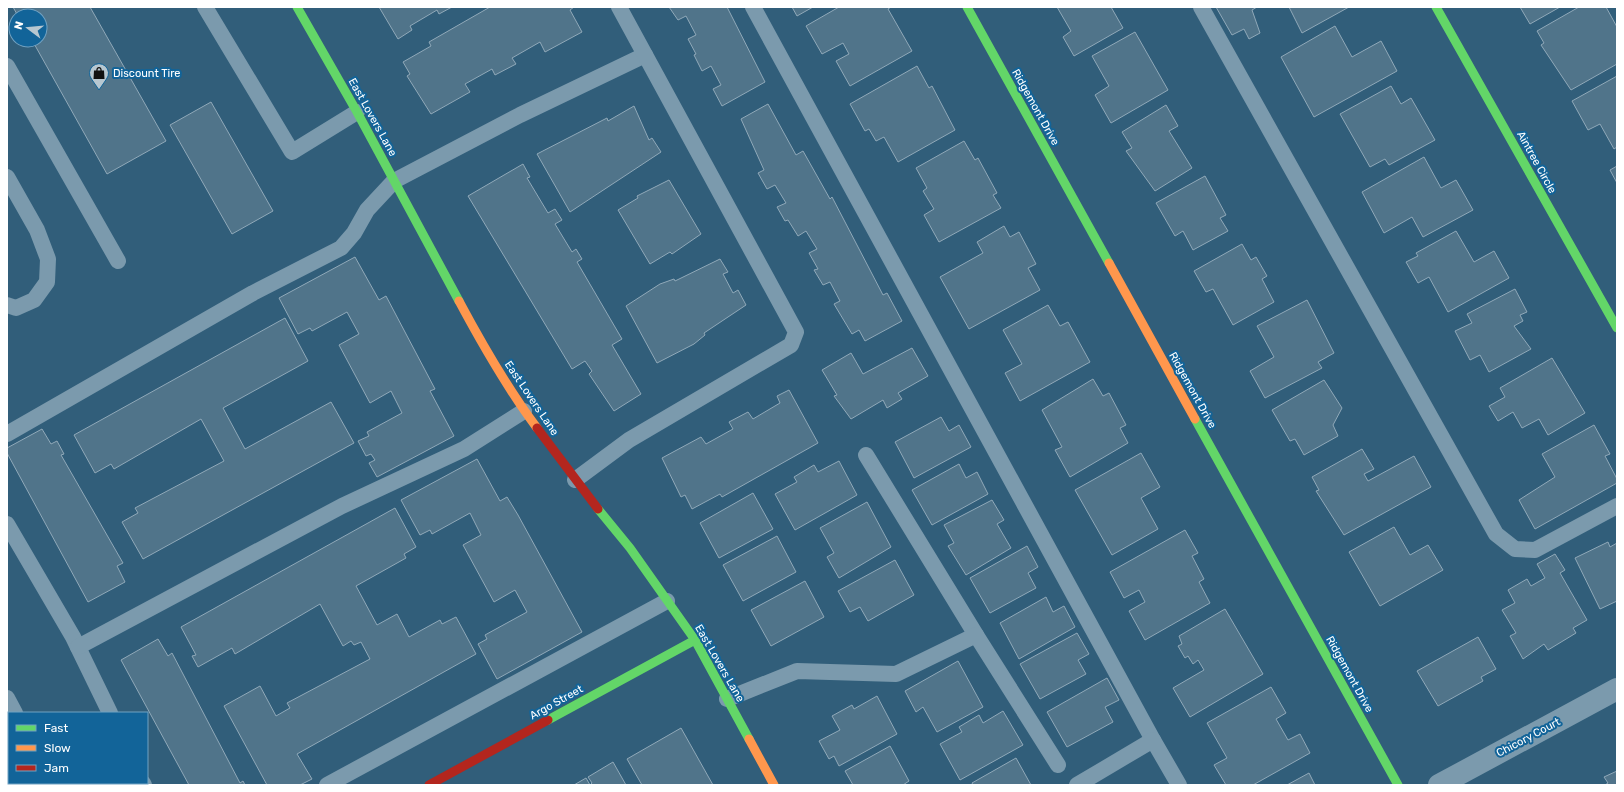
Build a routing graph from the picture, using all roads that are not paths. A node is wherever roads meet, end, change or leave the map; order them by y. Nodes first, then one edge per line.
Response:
1 (205, 7) edge
2 (297, 7) edge
3 (619, 7) edge
4 (753, 7) edge
5 (967, 7) edge
6 (1201, 7) edge
7 (1436, 7) edge
8 (645, 55) junction
9 (7, 66) edge
10 (357, 112) junction
11 (7, 177) edge
12 (394, 181) junction
13 (118, 261) dead end
14 (7, 305) edge
15 (1617, 328) edge
16 (524, 411) junction
17 (7, 434) edge
18 (866, 455) dead end
19 (575, 480) junction
20 (1617, 506) edge
21 (7, 524) edge
22 (667, 600) junction
23 (976, 634) junction
24 (694, 640) junction
25 (78, 648) junction
26 (1617, 689) edge
27 (7, 698) edge
28 (727, 699) junction
29 (14, 712) edge
30 (110, 712) edge
31 (1153, 740) junction
32 (1058, 765) dead end
33 (328, 785) edge
34 (429, 785) edge
35 (774, 785) edge
36 (1076, 785) edge
37 (1179, 785) edge
38 (1398, 785) edge
39 (1439, 785) edge

1 - 10 lane
2 - 10 street, East Lovers Lane
3 - 8 lane
4 - 31 lane
5 - 38 street, Ridgemont Drive
6 - 20 lane
7 - 15 street, Aintree Circle
8 - 12 lane
8 - 19 lane
9 - 13 lane
10 - 12 street, East Lovers Lane
11 - 14 lane
12 - 16 street, East Lovers Lane
12 - 17 lane
16 - 19 street, East Lovers Lane
16 - 25 lane
18 - 23 lane
19 - 22 street, East Lovers Lane
21 - 25 lane
22 - 24 street, East Lovers Lane
22 - 33 lane
23 - 28 lane
23 - 32 lane
24 - 28 street, East Lovers Lane
24 - 34 street, Argo Street
25 - 30 lane
26 - 39 street, Chicory Court
27 - 29 lane
28 - 35 street, East Lovers Lane
31 - 36 lane
31 - 37 lane

